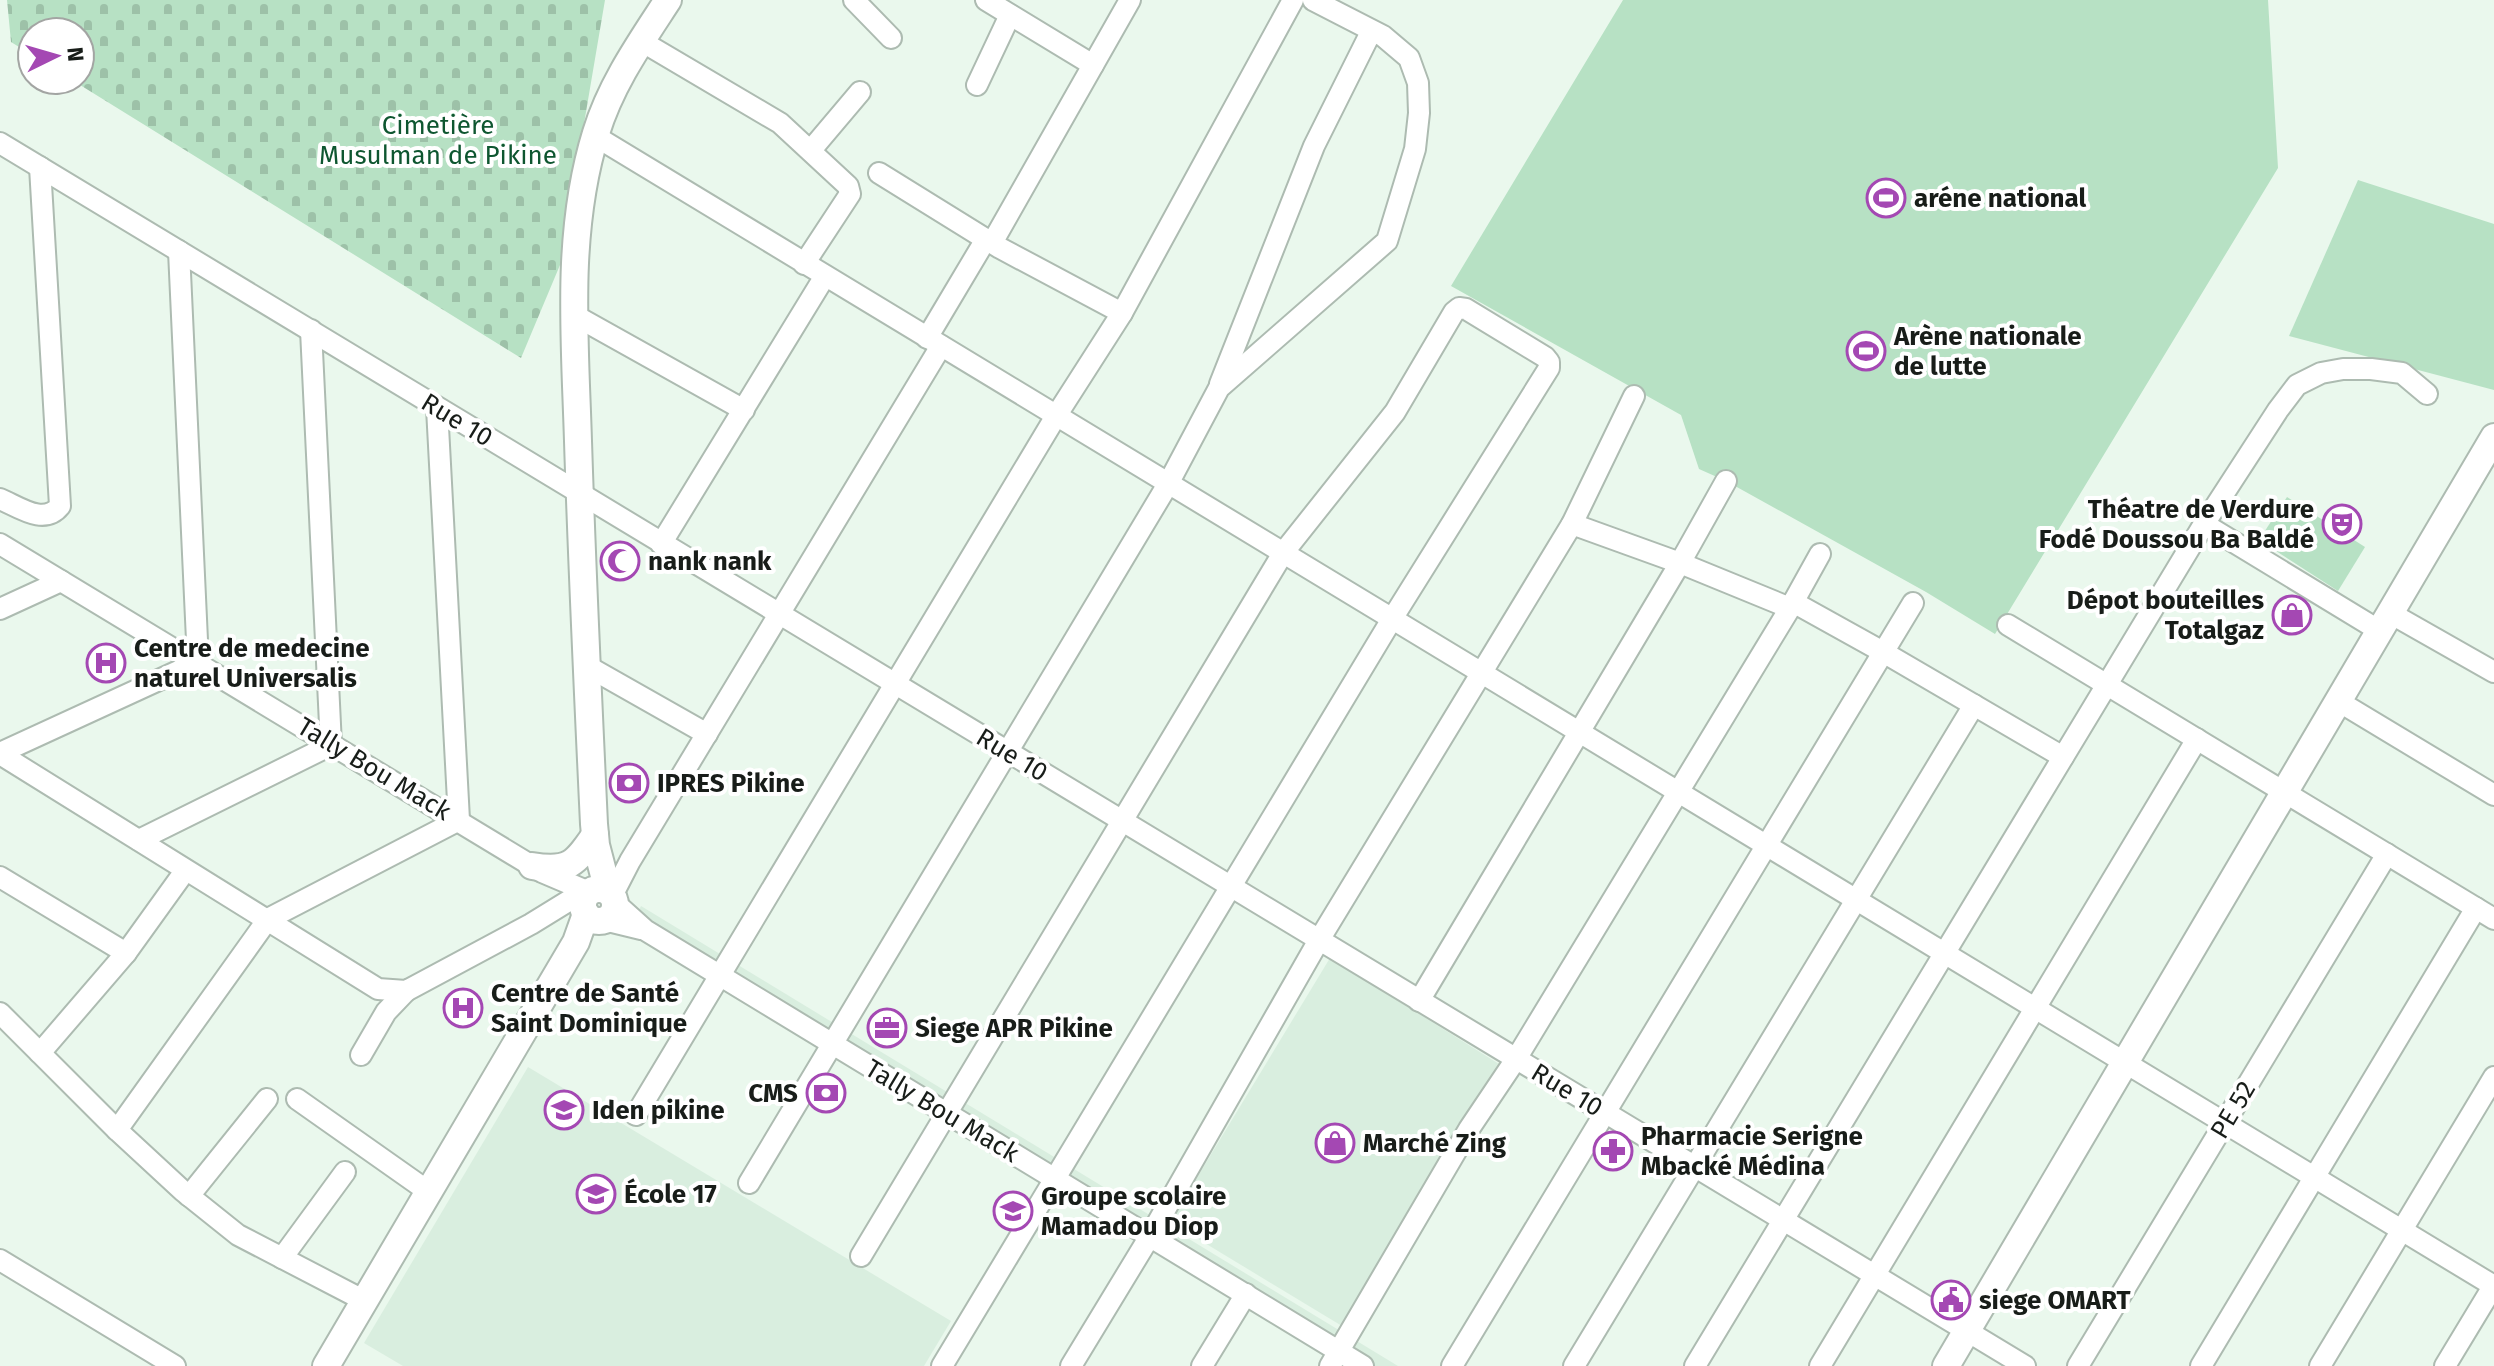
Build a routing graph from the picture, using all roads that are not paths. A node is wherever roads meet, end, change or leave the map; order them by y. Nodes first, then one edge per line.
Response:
1 (668, 0) edge
2 (854, 0) edge
3 (986, 0) edge
4 (1130, 0) edge
5 (1293, 0) edge
6 (1313, 0) edge
7 (1010, 15) junction
8 (1371, 32) junction
9 (891, 38) dead end
10 (641, 41) junction
11 (1093, 65) junction
12 (977, 85) dead end
13 (860, 92) dead end
14 (595, 136) junction
15 (0, 143) edge
16 (811, 150) junction
17 (40, 167) junction
18 (879, 173) dead end
19 (989, 241) junction
20 (179, 251) junction
21 (804, 264) junction
22 (825, 276) junction
23 (1122, 313) junction
24 (574, 315) junction
25 (311, 330) junction
26 (934, 342) junction
27 (1219, 388) junction
28 (2427, 394) dead end
29 (1634, 396) dead end
30 (437, 408) junction
31 (744, 410) junction
32 (1056, 416) junction
33 (2494, 437) edge
34 (1726, 481) dead end
35 (1168, 484) junction
36 (580, 494) junction
37 (0, 499) edge
38 (1572, 524) junction
39 (2204, 524) junction
40 (0, 544) edge
41 (661, 544) junction
42 (1283, 553) junction
43 (1820, 554) dead end
44 (1680, 563) junction
45 (61, 581) junction
46 (1913, 603) dead end
47 (1791, 605) junction
48 (0, 609) edge
49 (780, 615) junction
50 (1392, 619) junction
51 (2385, 622) junction
52 (2008, 625) dead end
53 (1883, 652) junction
54 (198, 662) junction
55 (587, 666) junction
56 (2492, 666) edge
57 (1481, 673) junction
58 (2107, 684) junction
59 (895, 685) junction
60 (2338, 701) junction
61 (1974, 705) junction
62 (1578, 731) junction
63 (707, 734) junction
64 (2197, 739) junction
65 (331, 745) junction
66 (1008, 753) junction
67 (0, 754) edge
68 (2063, 757) junction
69 (1678, 792) junction
70 (2285, 792) junction
71 (2494, 795) edge
72 (459, 820) junction
73 (1121, 821) junction
74 (139, 840) junction
75 (596, 840) junction
76 (1766, 845) junction
77 (2387, 854) junction
78 (537, 869) junction
79 (185, 871) junction
80 (0, 877) edge
81 (1230, 887) junction
82 (1856, 900) junction
83 (596, 904) junction
84 (2485, 913) edge
85 (268, 919) junction
86 (1319, 940) junction
87 (126, 953) junction
88 (1944, 953) junction
89 (721, 976) junction
90 (406, 991) junction
91 (1419, 1001) junction
92 (2035, 1008) junction
93 (0, 1013) edge
94 (833, 1044) junction
95 (40, 1053) junction
96 (361, 1055) dead end
97 (1516, 1059) junction
98 (2125, 1063) junction
99 (2494, 1077) edge
100 (267, 1099) dead end
101 (297, 1099) dead end
102 (946, 1113) junction
103 (1605, 1113) junction
104 (636, 1115) dead end
105 (2225, 1123) junction
106 (117, 1130) junction
107 (1695, 1167) junction
108 (345, 1172) dead end
109 (2314, 1177) junction
110 (1054, 1179) junction
111 (749, 1183) dead end
112 (429, 1192) junction
113 (189, 1196) junction
114 (1783, 1220) junction
115 (2401, 1231) junction
116 (1150, 1236) junction
117 (861, 1256) dead end
118 (282, 1258) junction
119 (1, 1264) edge
120 (1874, 1275) junction
121 (2494, 1286) edge
122 (1246, 1294) junction
123 (365, 1301) junction
124 (1967, 1331) junction
125 (1334, 1359) edge
126 (175, 1366) edge
127 (326, 1366) edge
128 (942, 1366) edge
129 (1071, 1366) edge
130 (1202, 1366) edge
131 (1363, 1366) edge
132 (1452, 1366) edge
133 (1574, 1366) edge
134 (1695, 1366) edge
135 (1820, 1366) edge
136 (1946, 1366) edge
137 (2025, 1366) edge
138 (2078, 1366) edge
139 (2201, 1366) edge
140 (2320, 1366) edge
141 (2445, 1366) edge

1 - 10 street
2 - 9 street
3 - 7 street
4 - 11 street
5 - 23 street
6 - 8 street
7 - 11 street
7 - 12 street
8 - 27 street
8 - 27 street
10 - 14 street
10 - 16 street
11 - 19 street
13 - 16 street
14 - 21 street
14 - 24 street
15 - 17 street, Rue 10
16 - 21 street
17 - 20 street, Rue 10
17 - 37 street
18 - 19 street
19 - 23 street
19 - 26 street
20 - 25 street, Rue 10
20 - 54 street
21 - 22 street
22 - 26 street
22 - 31 street
23 - 32 street
24 - 31 street
24 - 36 street
25 - 30 street, Rue 10
25 - 65 street
26 - 32 street
26 - 49 street
27 - 35 street
28 - 39 street
29 - 38 street
30 - 36 street, Rue 10
30 - 72 street
31 - 41 street
32 - 35 street
32 - 59 street
33 - 51 street
34 - 44 street
35 - 42 street
35 - 66 street
36 - 41 street, Rue 10
36 - 55 street
38 - 44 street
38 - 57 street
39 - 51 street
39 - 58 street
40 - 45 street, Tally Bou Mack
41 - 49 street, Rue 10
42 - 50 street
42 - 50 street
42 - 73 street
43 - 47 street
44 - 47 street
44 - 62 street
45 - 48 street
45 - 54 street, Tally Bou Mack
46 - 53 street
47 - 53 street
47 - 69 street
49 - 59 street, Rue 10
49 - 63 street
50 - 57 street
50 - 81 street
51 - 56 street
51 - 60 street
52 - 58 street
53 - 61 street
53 - 76 street
54 - 65 street, Tally Bou Mack
54 - 67 street
55 - 63 street
55 - 75 street
57 - 62 street
57 - 86 street
58 - 64 street
58 - 68 street
59 - 66 street, Rue 10
59 - 89 street
60 - 70 street
60 - 71 street
61 - 68 street
61 - 82 street
62 - 69 street
62 - 91 street
63 - 83 street
64 - 70 street
64 - 92 street
65 - 72 street, Tally Bou Mack
65 - 74 street
66 - 73 street, Rue 10
66 - 94 street
67 - 74 street
68 - 88 street
69 - 76 street
69 - 97 street
70 - 77 street
70 - 98 street
72 - 78 street, Tally Bou Mack
72 - 85 street
73 - 81 street, Rue 10
73 - 102 street
74 - 79 street
75 - 78 street
75 - 83 street
76 - 82 street
76 - 103 street
77 - 84 street
77 - 105 street, PE 52
78 - 83 street, Tally Bou Mack
79 - 85 street
79 - 87 street
80 - 87 street
81 - 86 street, Rue 10
81 - 110 street
82 - 88 street
82 - 107 street
83 - 89 street, Tally Bou Mack
83 - 90 street
83 - 112 street
84 - 109 street
85 - 90 street
85 - 106 street
86 - 91 street, Rue 10
86 - 116 street
87 - 95 street
88 - 92 street
88 - 114 street
89 - 94 street, Tally Bou Mack
89 - 104 street
90 - 96 street
91 - 97 street, Rue 10
92 - 98 street
92 - 120 street
93 - 95 street
94 - 102 street, Tally Bou Mack
94 - 111 street
95 - 106 street
97 - 103 street, Rue 10
97 - 125 street
98 - 105 street
98 - 124 street
99 - 115 street
100 - 113 street
101 - 112 street
102 - 110 street, Tally Bou Mack
102 - 117 street
103 - 107 street, Rue 10
103 - 132 street
105 - 109 street
105 - 138 street, PE 52
106 - 113 street
107 - 114 street, Rue 10
107 - 133 street
108 - 118 street
109 - 115 street
109 - 139 street
110 - 116 street, Tally Bou Mack
110 - 128 street
112 - 123 street
113 - 118 street
114 - 120 street, Rue 10
114 - 134 street
115 - 121 street
115 - 140 street
116 - 122 street, Tally Bou Mack
116 - 129 street
118 - 123 street
119 - 126 street
120 - 124 street, Rue 10
120 - 135 street
121 - 141 street
122 - 125 street, Tally Bou Mack
122 - 130 street
123 - 127 street
124 - 136 street
124 - 137 street, Rue 10
125 - 131 street, Tally Bou Mack

